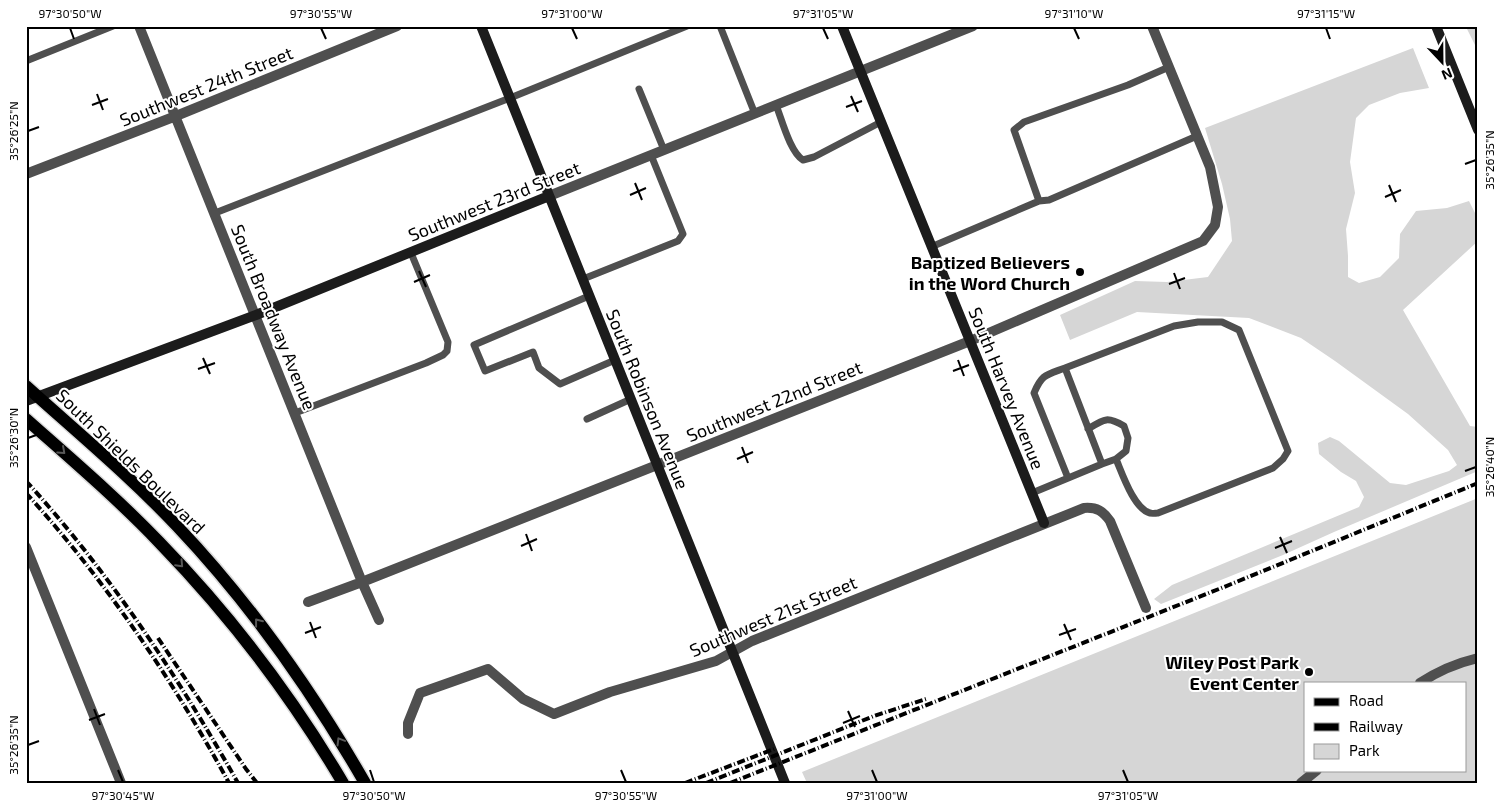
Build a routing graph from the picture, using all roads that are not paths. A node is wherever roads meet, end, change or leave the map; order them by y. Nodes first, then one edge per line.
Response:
1 (113, 26) edge
2 (139, 26) edge
3 (397, 26) edge
4 (481, 26) edge
5 (687, 26) edge
6 (720, 26) edge
7 (842, 26) edge
8 (972, 26) edge
9 (1152, 26) edge
10 (1436, 26) edge
11 (962, 28) edge
12 (26, 61) edge
13 (1169, 67) junction
14 (860, 71) junction
15 (639, 89) dead end
16 (510, 98) junction
17 (776, 105) junction
18 (755, 114) junction
19 (176, 116) junction
20 (881, 122) junction
21 (1478, 130) edge
22 (1197, 136) junction
23 (664, 150) junction
24 (651, 155) junction
25 (26, 174) edge
26 (549, 196) junction
27 (1039, 201) junction
28 (215, 213) junction
29 (931, 247) junction
30 (411, 252) junction
31 (583, 280) junction
32 (589, 296) junction
33 (256, 315) junction
34 (970, 341) junction
35 (615, 360) junction
36 (1065, 368) junction
37 (26, 386) edge
38 (32, 399) edge
39 (631, 399) junction
40 (295, 413) junction
41 (26, 419) edge
42 (587, 419) dead end
43 (1088, 429) junction
44 (1116, 459) junction
45 (657, 464) junction
46 (1102, 464) junction
47 (1068, 478) junction
48 (1032, 493) junction
49 (1044, 523) junction
50 (26, 547) edge
51 (362, 582) junction
52 (308, 602) dead end
53 (1146, 608) dead end
54 (379, 620) dead end
55 (732, 652) junction
56 (1478, 658) edge
57 (1421, 682) edge
58 (408, 734) dead end
59 (1315, 772) edge
60 (121, 783) edge
61 (342, 783) edge
62 (365, 783) edge
63 (785, 783) edge
64 (1301, 783) edge

1 - 12 lane
2 - 19 street, South Broadway Avenue
3 - 19 street, Southwest 24th Street
4 - 16 street, South Robinson Avenue
5 - 16 lane
6 - 18 lane
7 - 14 street, South Harvey Avenue
8 - 11 street, Southwest 23rd Street
9 - 13 street
10 - 21 street
11 - 14 street, Southwest 23rd Street
13 - 22 street
13 - 27 lane
14 - 17 street, Southwest 23rd Street
14 - 20 street, South Harvey Avenue
15 - 23 lane
16 - 26 street, South Robinson Avenue
16 - 28 lane
17 - 18 street, Southwest 23rd Street
17 - 20 lane
18 - 23 street, Southwest 23rd Street
19 - 25 street, Southwest 24th Street
19 - 28 street, South Broadway Avenue
20 - 29 street, South Harvey Avenue
22 - 27 lane
22 - 34 street, Southwest 22nd Street
23 - 24 street, Southwest 23rd Street
24 - 26 street, Southwest 23rd Street
24 - 31 lane
26 - 30 street, Southwest 23rd Street
26 - 31 street, South Robinson Avenue
27 - 29 lane
28 - 33 street, South Broadway Avenue
29 - 34 street, South Harvey Avenue
30 - 33 street, Southwest 23rd Street
30 - 40 lane
31 - 32 street, South Robinson Avenue
32 - 35 street, South Robinson Avenue
32 - 35 lane
33 - 38 street, Southwest 23rd Street
33 - 40 street, South Broadway Avenue
34 - 45 street, Southwest 22nd Street
34 - 48 street, South Harvey Avenue
35 - 39 street, South Robinson Avenue
36 - 43 lane
36 - 44 lane
36 - 47 lane
37 - 38 main road, South Shields Boulevard
62 -> 38 main road, South Shields Boulevard
39 - 42 lane
39 - 45 street, South Robinson Avenue
40 - 51 street, South Broadway Avenue
41 -> 61 main road
43 - 44 lane
43 - 46 lane
44 - 46 lane
45 - 51 street, Southwest 22nd Street
45 - 55 street, South Robinson Avenue
46 - 47 lane
47 - 48 lane
48 - 49 street, South Harvey Avenue
49 - 53 street
49 - 55 street, Southwest 21st Street
50 - 60 street
51 - 52 street, Southwest 22nd Street
51 - 54 street, South Broadway Avenue
55 - 58 street, Southwest 21st Street
55 - 63 street, South Robinson Avenue
56 - 57 street
59 - 64 street

